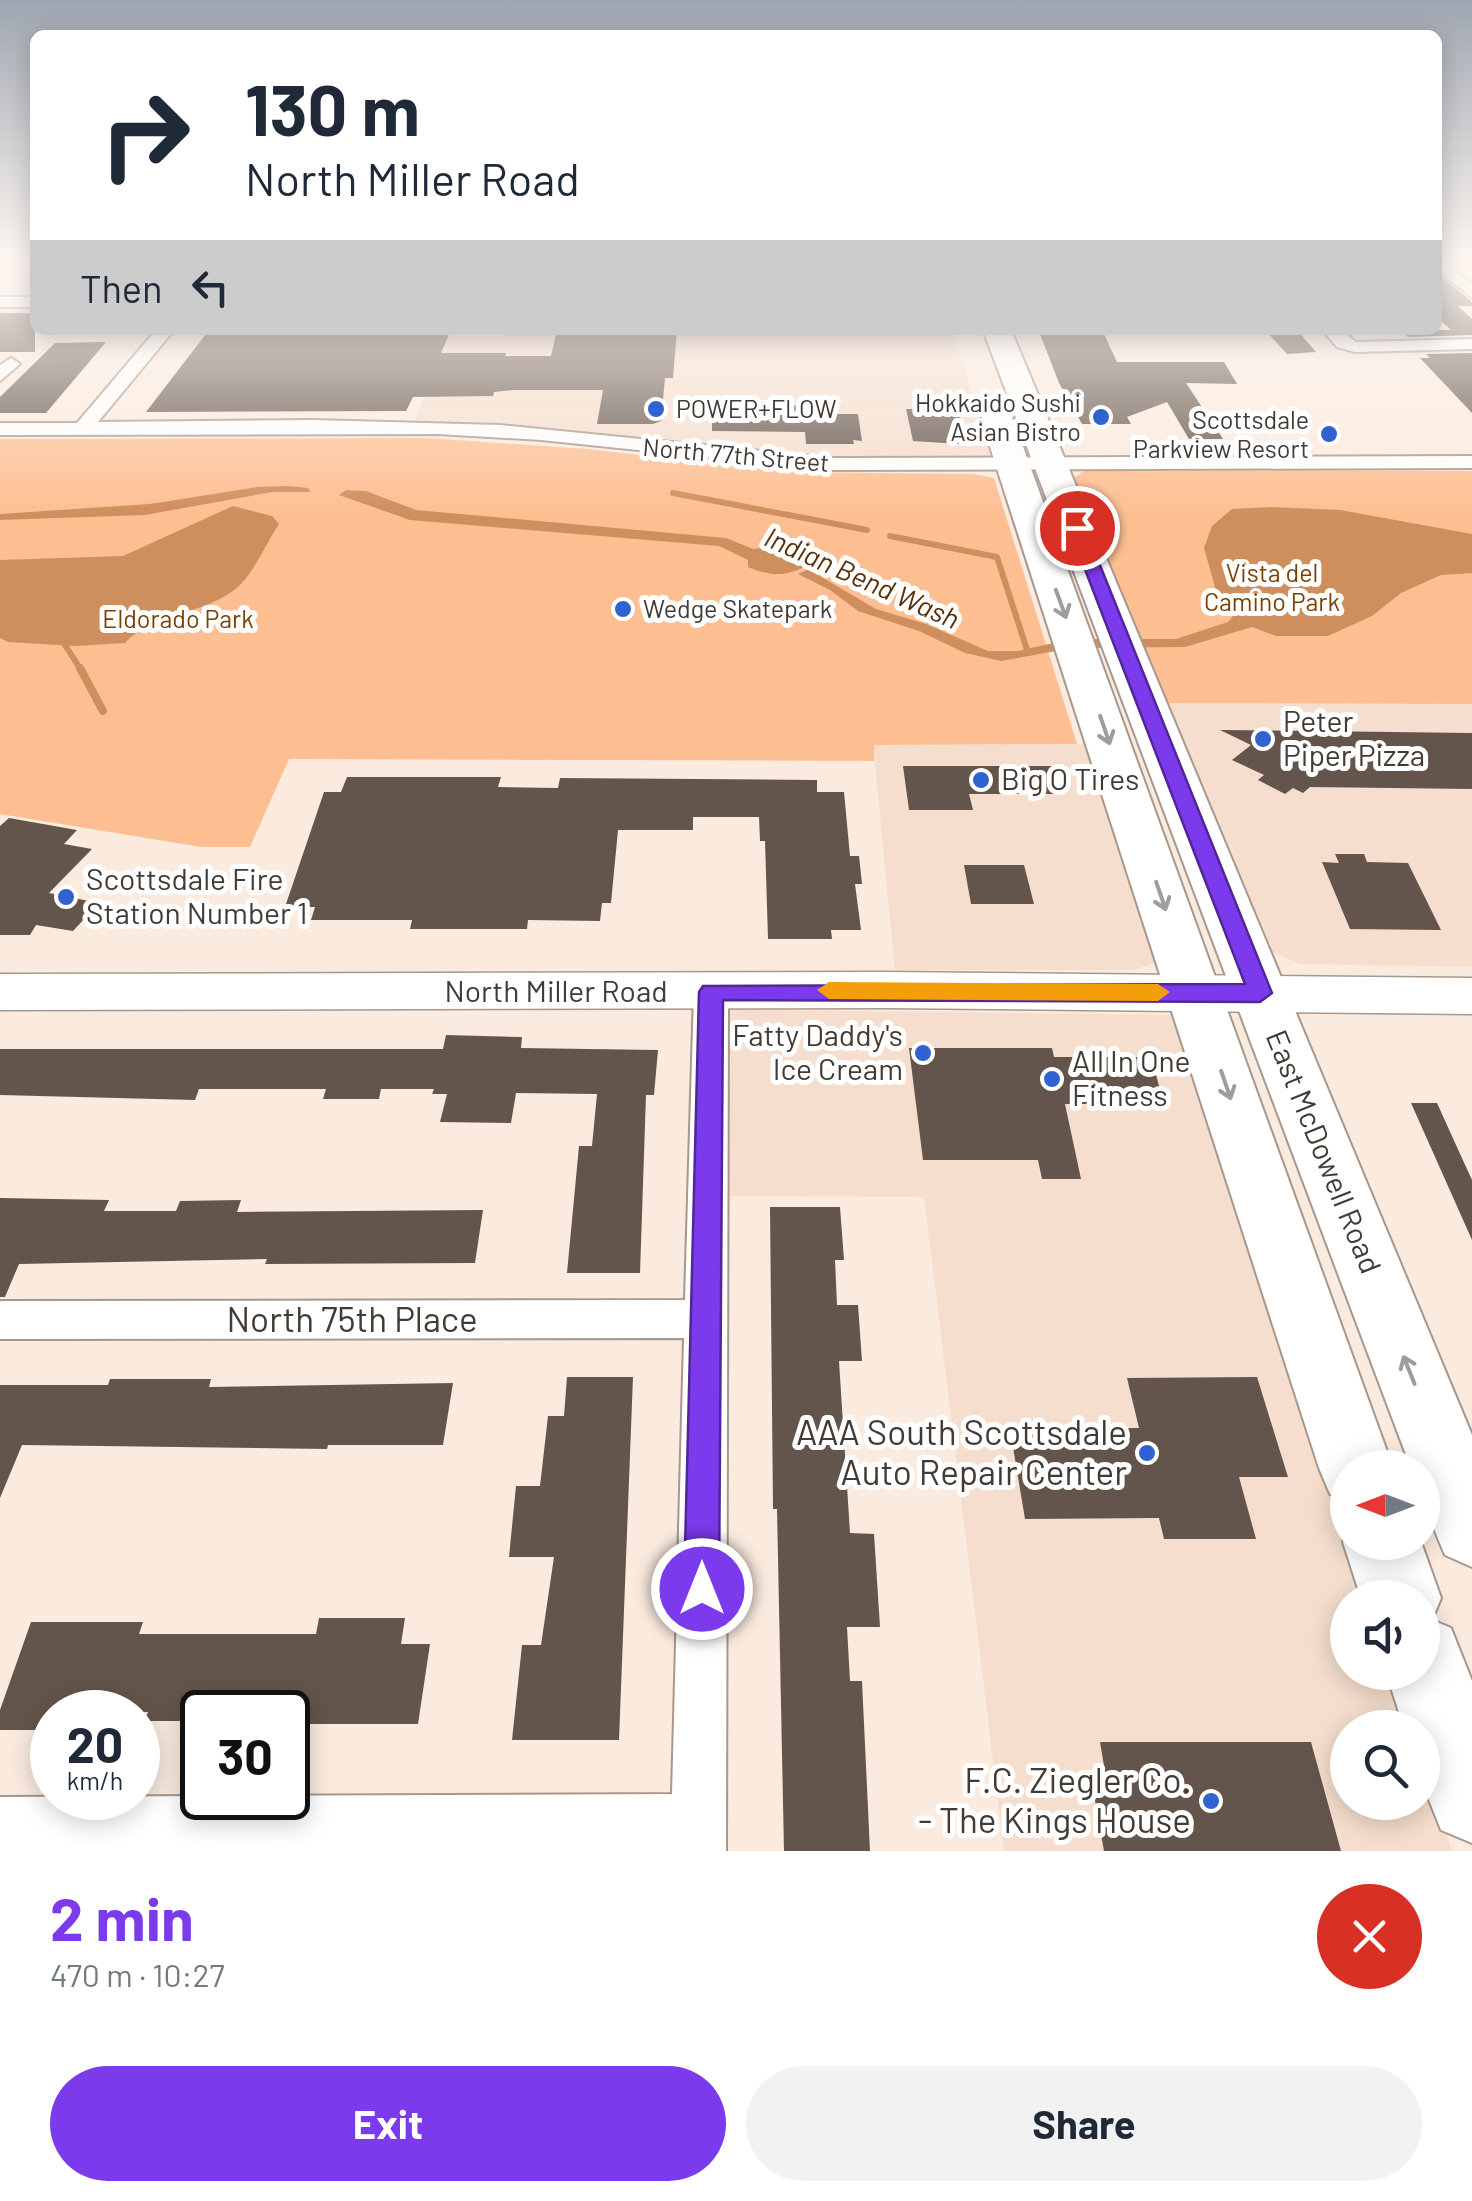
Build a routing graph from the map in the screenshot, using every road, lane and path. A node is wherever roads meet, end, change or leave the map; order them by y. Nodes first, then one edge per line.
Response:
1 (155, 343) edge
2 (984, 343) edge
3 (1346, 343) edge
4 (1472, 344) edge
5 (989, 395) dead end
6 (0, 429) edge
7 (82, 429) junction
8 (1472, 462) edge
9 (1013, 464) junction
10 (1051, 464) junction
11 (0, 992) edge
12 (711, 992) junction
13 (1194, 993) junction
14 (1260, 993) junction
15 (1472, 996) edge
16 (704, 1319) junction
17 (0, 1320) edge
18 (1350, 1450) edge
19 (1472, 1528) edge
20 (1434, 1690) edge
21 (1472, 1799) edge
22 (0, 1825) edge
23 (699, 1836) edge

1 - 7 street
2 - 10 main road, East McDowell Road
3 - 4 street
5 - 9 main road
6 - 7 street, North 77th Street
7 - 9 street, North 77th Street
8 - 10 street, North 77th Street
9 - 10 street, North 77th Street
9 -> 13 main road
10 - 14 main road, East McDowell Road
11 - 12 street, North Miller Road
12 - 13 street, North Miller Road
12 - 16 street
13 - 14 street, North Miller Road
13 -> 18 main road
14 - 15 street, North Miller Road
19 -> 14 main road, East McDowell Road
16 - 17 street, North 75th Place
16 - 23 street
20 - 21 main road
22 - 23 street

